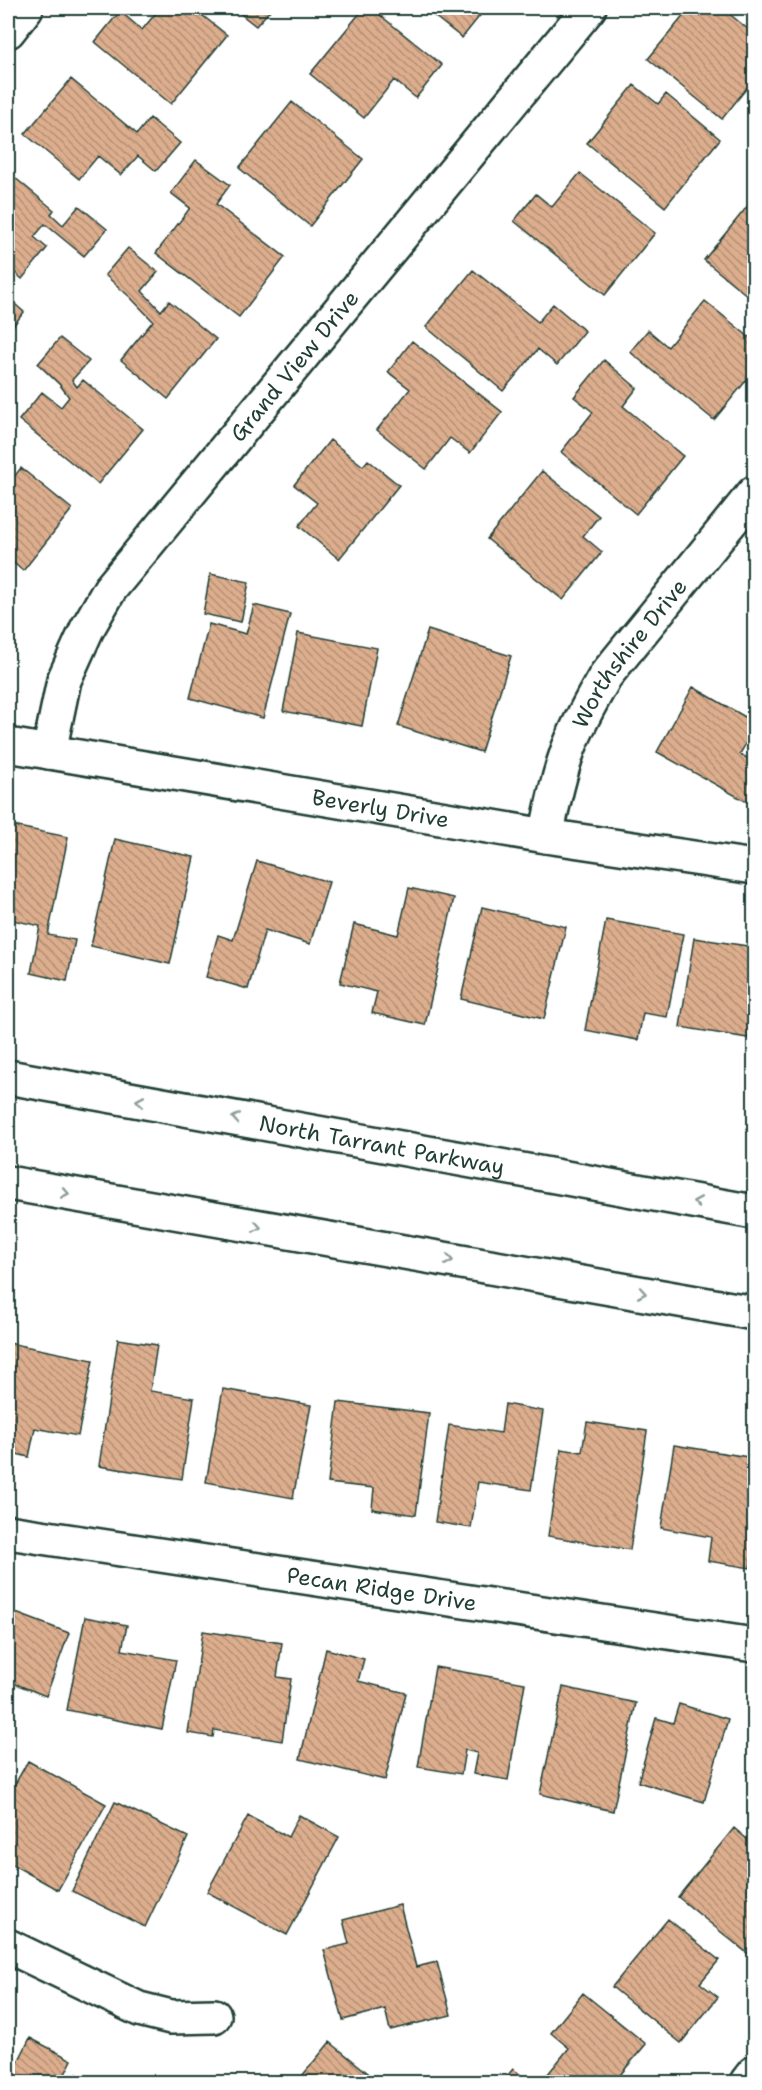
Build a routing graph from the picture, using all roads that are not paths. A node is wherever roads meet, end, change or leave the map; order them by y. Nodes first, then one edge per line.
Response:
1 (27, 8) edge
2 (589, 8) edge
3 (8, 31) edge
4 (754, 494) edge
5 (8, 745) edge
6 (49, 752) junction
7 (546, 836) junction
8 (754, 867) edge
9 (8, 1077) edge
10 (8, 1183) edge
11 (754, 1212) edge
12 (754, 1313) edge
13 (8, 1532) edge
14 (754, 1645) edge
15 (8, 1946) edge
16 (214, 2016) dead end
17 (754, 2073) edge
18 (747, 2082) edge

1 - 3 street
2 - 6 street, Grand View Drive
4 - 7 street, Worthshire Drive
5 - 6 street, Beverly Drive
6 - 7 street, Beverly Drive
7 - 8 street, Beverly Drive
11 -> 9 street, North Tarrant Parkway
10 -> 12 street
13 - 14 street, Pecan Ridge Drive
15 - 16 street
17 - 18 street

